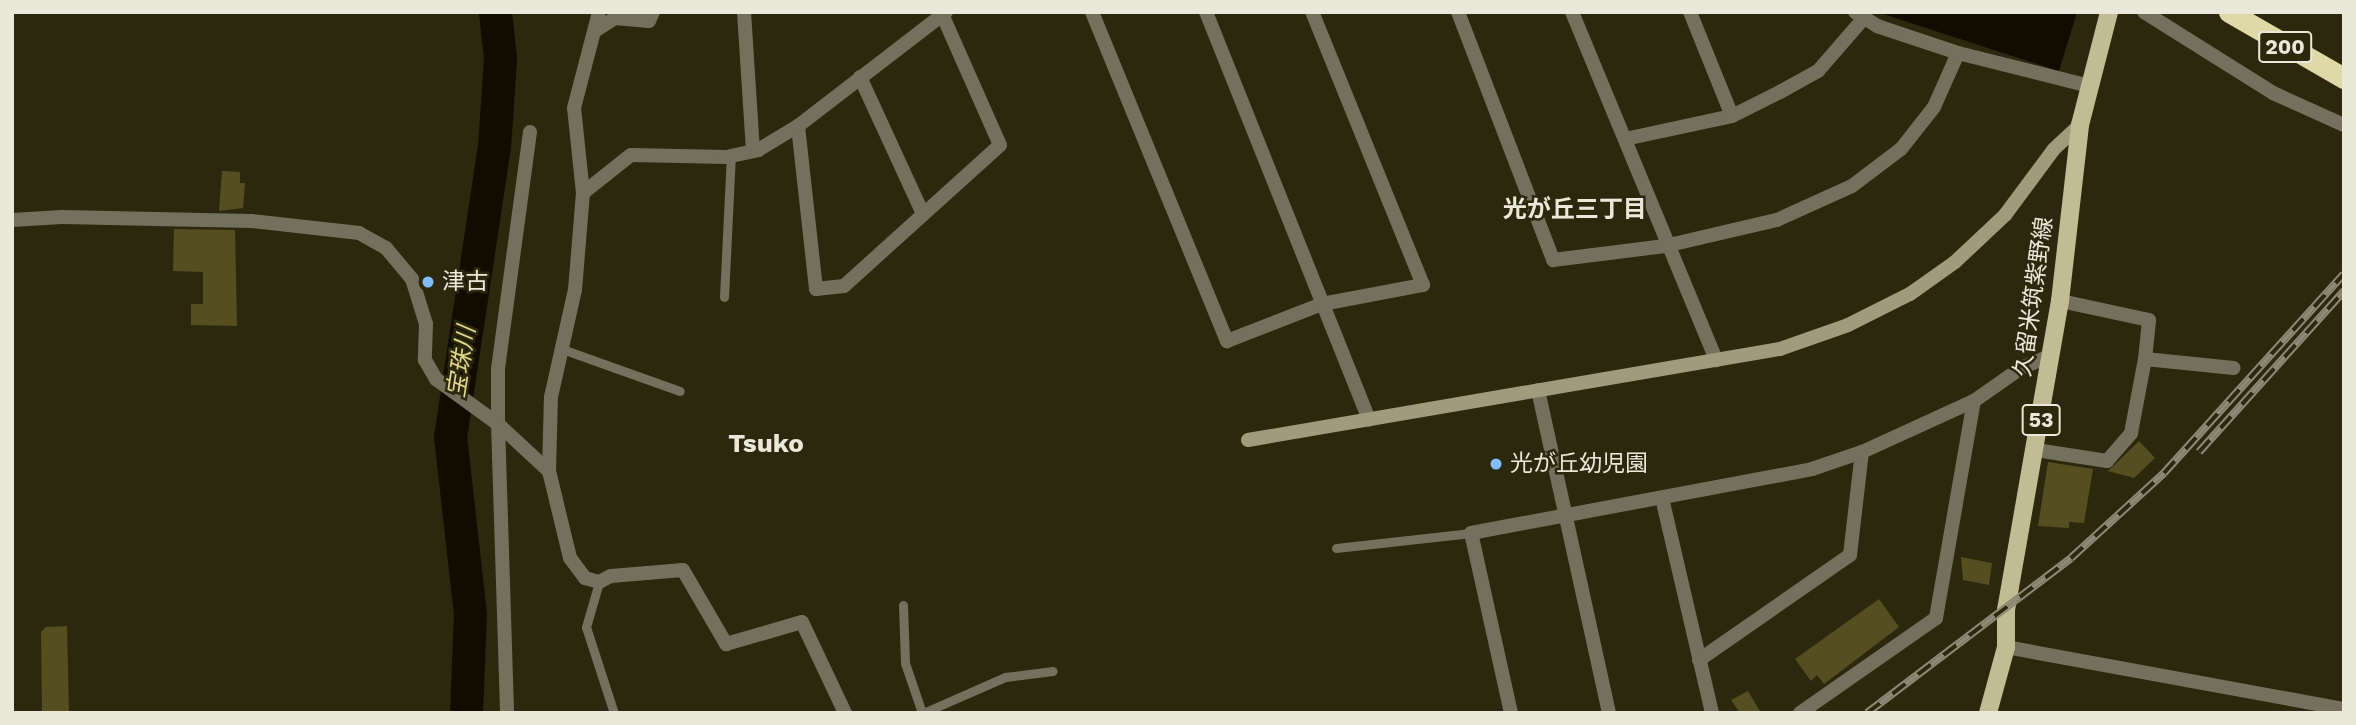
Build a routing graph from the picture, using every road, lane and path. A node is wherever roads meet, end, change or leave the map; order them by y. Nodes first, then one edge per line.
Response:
1 (600, 12) edge
2 (653, 12) edge
3 (744, 12) edge
4 (1092, 12) edge
5 (1206, 12) edge
6 (1312, 12) edge
7 (1458, 12) edge
8 (1572, 12) edge
9 (1690, 12) edge
10 (2109, 12) edge
11 (2144, 12) edge
12 (2229, 12) edge
13 (944, 13) edge
14 (1860, 15) edge
15 (595, 31) junction
16 (1958, 53) junction
17 (860, 76) junction
18 (2344, 78) edge
19 (2089, 86) junction
20 (1732, 116) junction
21 (2080, 125) junction
22 (2344, 125) edge
23 (798, 126) junction
24 (530, 132) dead end
25 (1625, 139) junction
26 (753, 151) junction
27 (731, 156) junction
28 (583, 193) junction
29 (923, 214) junction
30 (12, 220) edge
31 (1665, 246) junction
32 (724, 297) dead end
33 (2060, 301) junction
34 (1322, 304) junction
35 (562, 349) junction
36 (2051, 355) junction
37 (2145, 359) junction
38 (1716, 360) junction
39 (2234, 368) dead end
40 (1538, 390) junction
41 (680, 391) dead end
42 (1974, 401) junction
43 (1369, 420) junction
44 (498, 424) junction
45 (1248, 440) dead end
46 (2036, 450) junction
47 (1862, 452) junction
48 (549, 471) junction
49 (1662, 498) junction
50 (1564, 517) junction
51 (1471, 533) junction
52 (1336, 548) dead end
53 (599, 582) junction
54 (904, 605) dead end
55 (2006, 646) junction
56 (1699, 660) junction
57 (1053, 671) dead end
58 (2344, 709) edge
59 (508, 713) edge
60 (614, 713) edge
61 (845, 713) edge
62 (922, 713) edge
63 (1511, 713) edge
64 (1609, 713) edge
65 (1712, 713) edge
66 (1800, 713) edge
67 (1988, 713) edge

1 - 15 street
2 - 15 street
3 - 26 street
4 - 34 street
5 - 34 street
6 - 34 street
7 - 31 street
8 - 25 street
9 - 20 street
10 - 19 main road, 久留米筑紫野線 / 53
11 - 22 street
12 - 18 highway, 200
13 - 17 street
13 - 29 street
14 - 16 street
14 - 20 street
15 - 28 street
16 - 19 street
16 - 31 street
17 - 23 street
17 - 29 street
19 - 21 main road, 久留米筑紫野線 / 53
20 - 25 street
21 - 33 main road, 久留米筑紫野線 / 53
21 - 38 street
23 - 26 street
23 - 29 street
24 - 44 street
25 - 31 street
26 - 27 street
27 - 28 street
27 - 32 lane
28 - 35 street
30 - 44 street
31 - 38 street
33 - 36 main road, 久留米筑紫野線 / 53
33 - 37 street
34 - 43 street
35 - 41 lane
35 - 48 street
36 - 42 street
36 - 46 main road, 久留米筑紫野線 / 53
37 - 39 street
37 - 46 street
38 - 40 street
40 - 43 street
40 - 50 street
42 - 47 street
42 - 66 street
43 - 45 street
44 - 48 street
44 - 59 street
46 - 55 main road, 久留米筑紫野線 / 53
47 - 49 street
47 - 56 street
48 - 53 street
49 - 50 street
49 - 56 street
50 - 51 street
50 - 64 street
51 - 52 lane
51 - 63 street
53 - 60 lane
53 - 61 street
54 - 62 lane
55 - 58 street
55 - 67 main road, 久留米筑紫野線 / 53
56 - 65 street
57 - 62 lane

